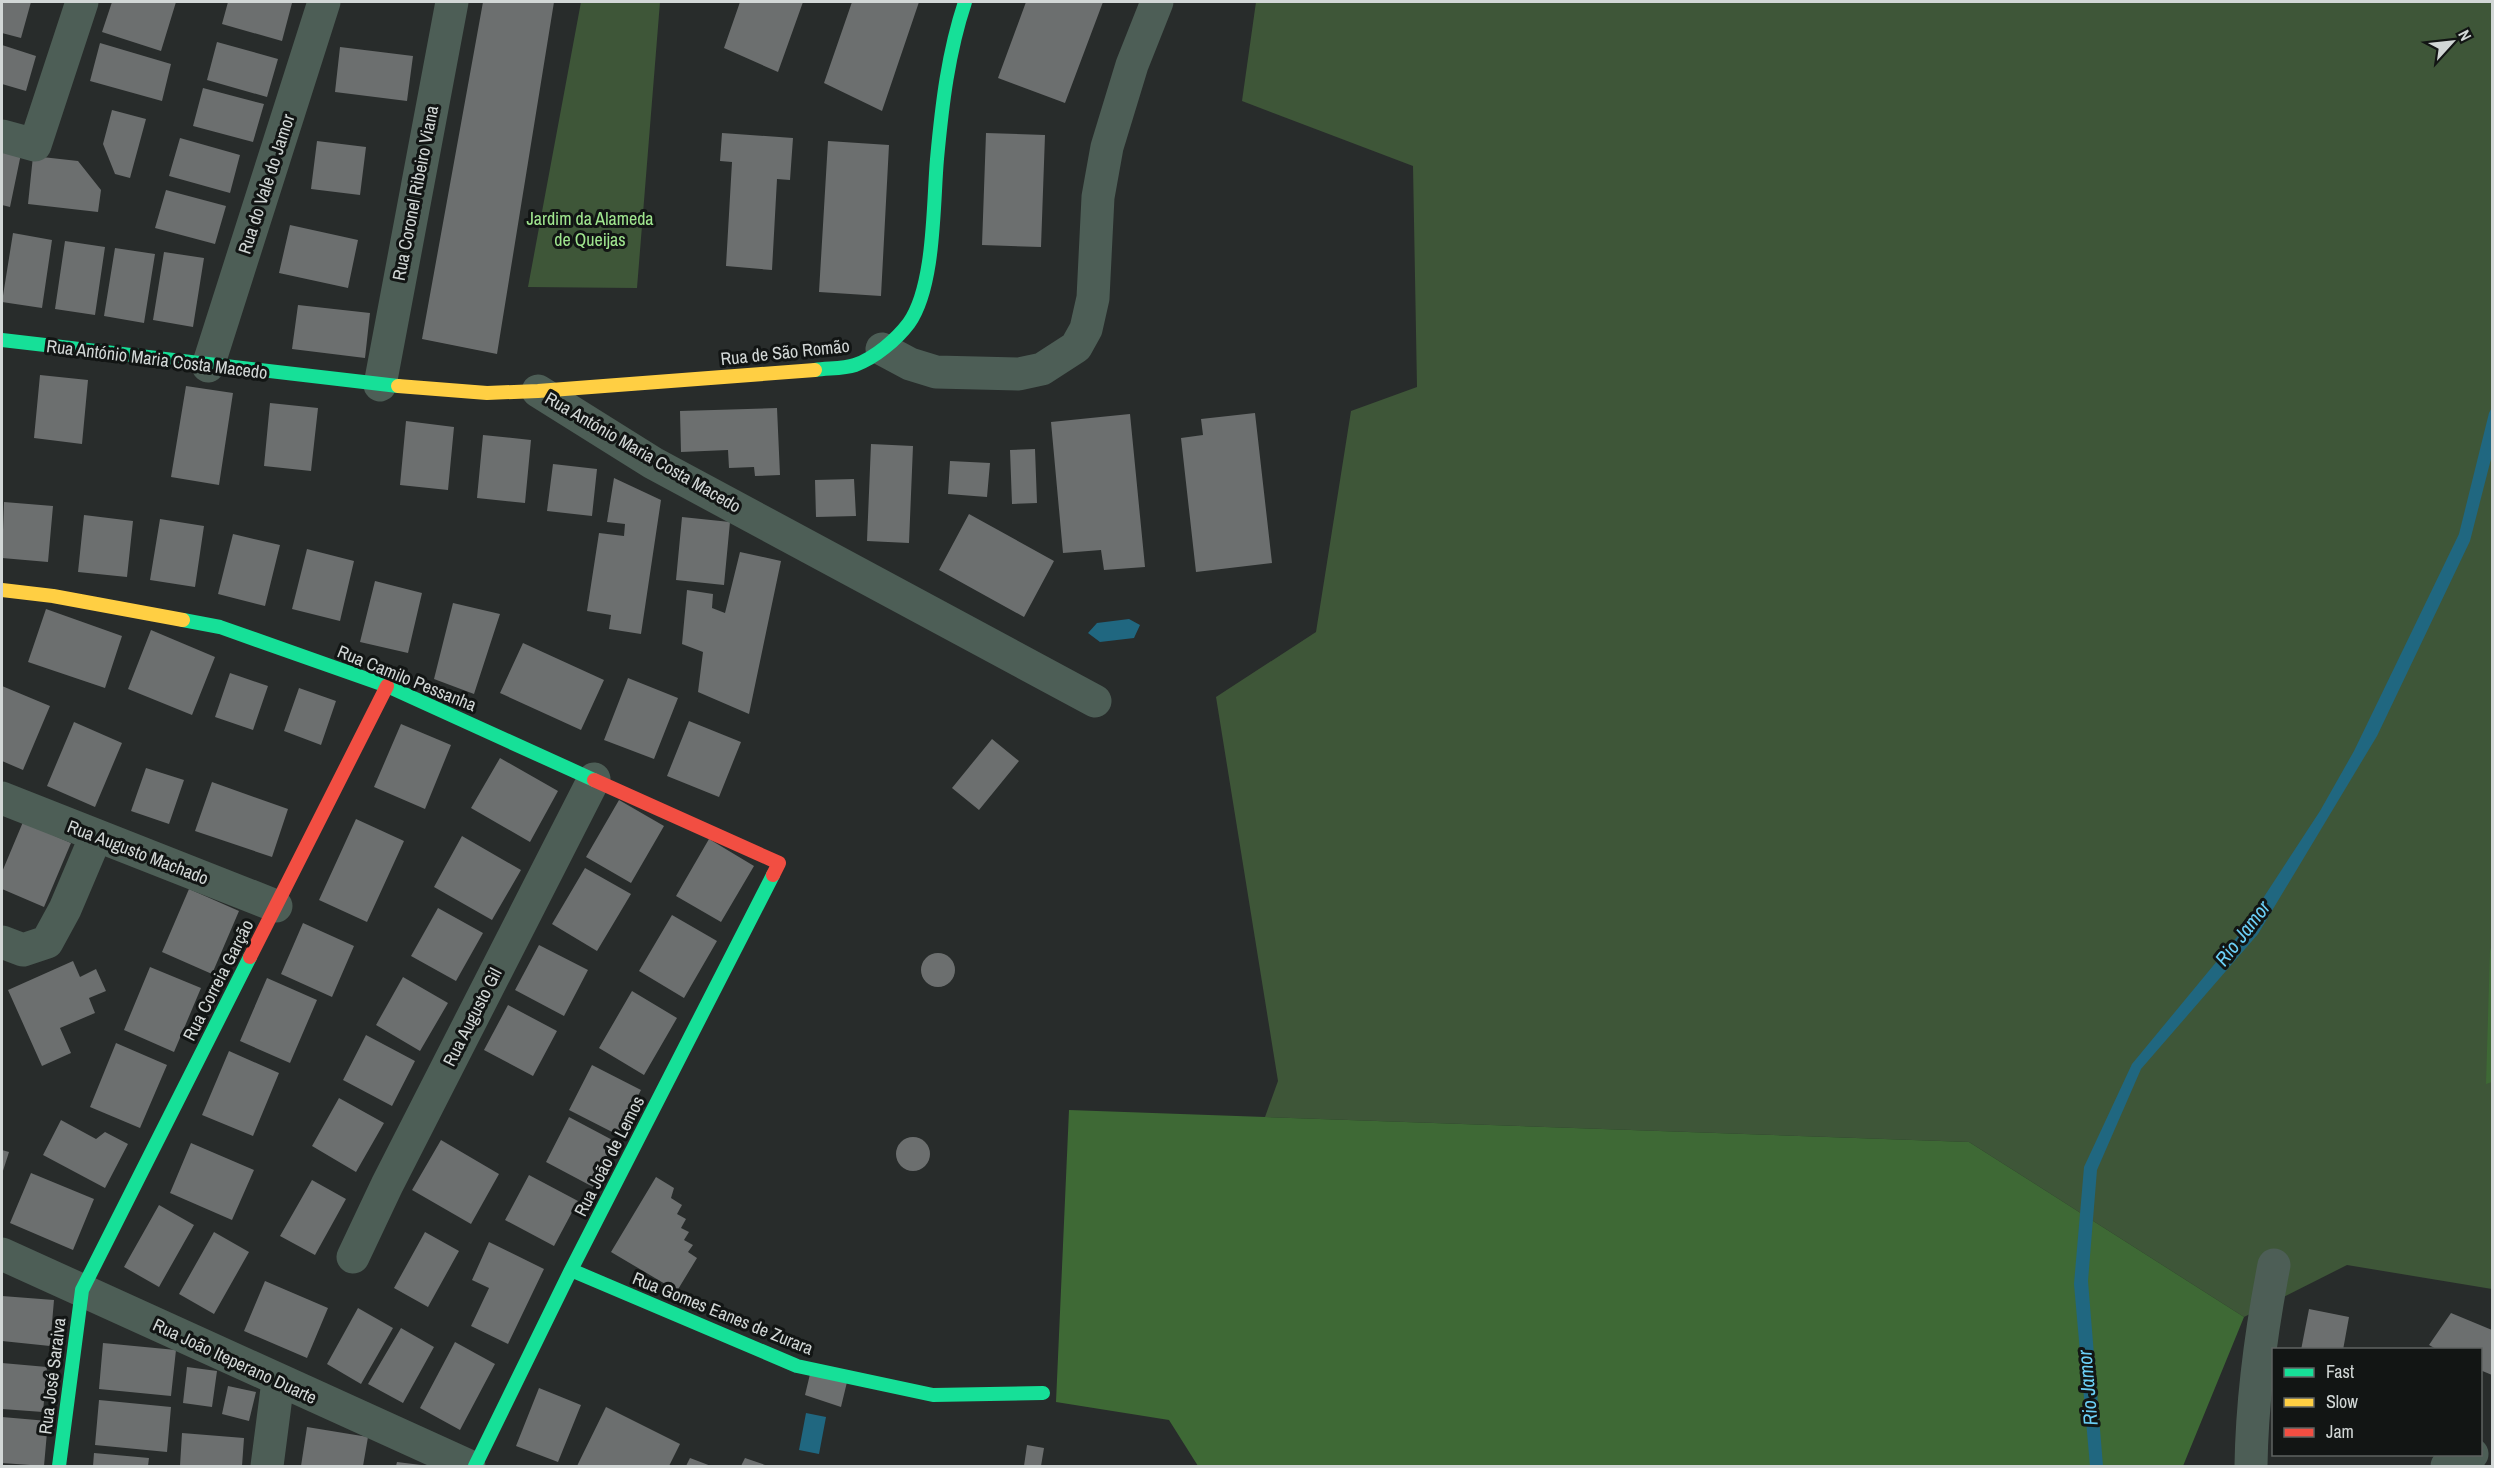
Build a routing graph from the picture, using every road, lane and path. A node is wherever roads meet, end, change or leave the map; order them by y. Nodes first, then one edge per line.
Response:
1 (82, 2) edge
2 (324, 2) edge
3 (452, 2) edge
4 (964, 2) edge
5 (1157, 2) edge
6 (2, 135) edge
7 (2, 340) edge
8 (882, 349) junction
9 (208, 366) junction
10 (380, 385) junction
11 (538, 391) junction
12 (2, 590) edge
13 (387, 686) junction
14 (1095, 701) dead end
15 (594, 779) junction
16 (2, 798) edge
17 (96, 836) junction
18 (779, 863) joint
19 (276, 906) junction
20 (2, 942) edge
21 (2, 1254) edge
22 (353, 1257) dead end
23 (2274, 1265) dead end
24 (571, 1270) junction
25 (82, 1290) junction
26 (278, 1381) junction
27 (1043, 1393) dead end
28 (2470, 1456) edge
29 (59, 1467) edge
30 (267, 1467) edge
31 (469, 1467) edge
32 (476, 1467) edge
33 (2251, 1467) edge
34 (2448, 1467) edge

1 - 6 street
2 - 9 street, Rua do Vale do Jamor
3 - 10 street, Rua Coronel Ribeiro Viana
4 - 8 street, Rua de São Romão
5 - 8 street
7 - 9 street, Rua António Maria Costa Macedo
8 - 11 street, Rua de São Romão
9 - 10 street, Rua António Maria Costa Macedo
10 - 11 street, Rua António Maria Costa Macedo
11 - 14 street, Rua António Maria Costa Macedo
12 - 13 street, Rua Camilo Pessanha
13 - 15 street, Rua Camilo Pessanha
13 - 19 street, Rua Correia Garção
15 - 18 street, Rua Camilo Pessanha
15 - 22 street, Rua Augusto Gil
16 - 17 street, Rua Augusto Machado
17 - 19 street, Rua Augusto Machado
17 - 20 street
18 - 24 street, Rua João de Lemos
19 - 25 street, Rua Correia Garção
21 - 25 street, Rua João Iteperano Duarte
23 - 33 street
24 - 27 street, Rua Gomes Eanes de Zurara
24 - 32 street, Rua João de Lemos
25 - 26 street, Rua João Iteperano Duarte
25 - 29 street, Rua José Saraiva
26 - 30 street
26 - 31 street, Rua João Iteperano Duarte
28 - 34 street

